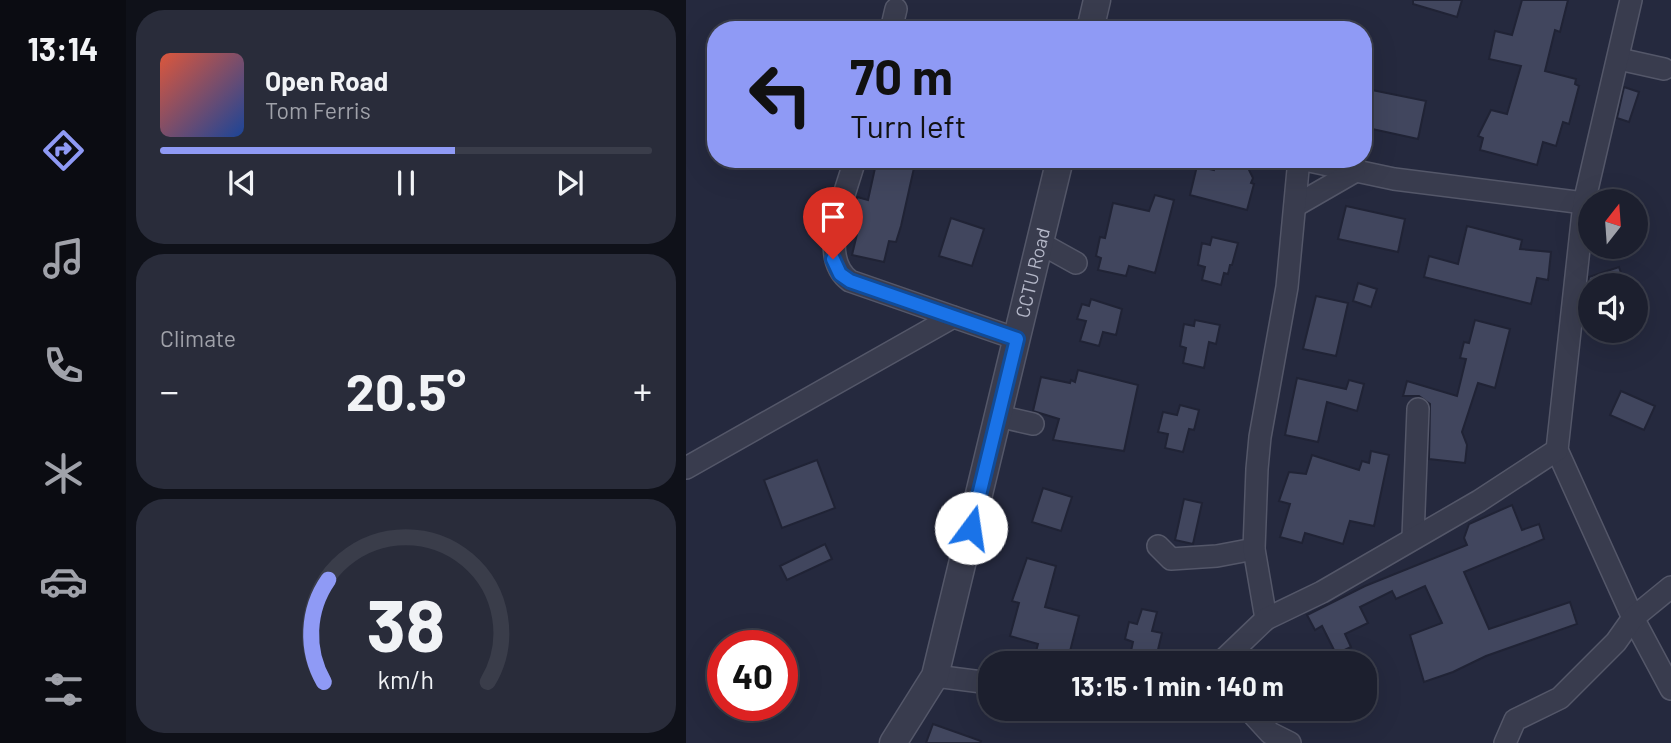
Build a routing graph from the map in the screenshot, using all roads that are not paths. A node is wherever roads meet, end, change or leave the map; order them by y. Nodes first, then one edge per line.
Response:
1 (1097, 0) edge
2 (1631, 0) edge
3 (1092, 21) edge
4 (1619, 59) junction
5 (1664, 69) dead end
6 (853, 168) edge
7 (1058, 168) edge
8 (1299, 168) edge
9 (1337, 168) edge
10 (1354, 172) junction
11 (1587, 189) edge
12 (1578, 202) edge
13 (1295, 206) junction
14 (1040, 243) junction
15 (1578, 258) edge
16 (1076, 263) dead end
17 (953, 317) junction
18 (1017, 339) junction
19 (1418, 409) dead end
20 (998, 416) junction
21 (1033, 424) dead end
22 (1557, 450) junction
23 (686, 468) edge
24 (1413, 537) junction
25 (1158, 546) dead end
26 (1254, 550) junction
27 (1671, 587) edge
28 (1633, 618) junction
29 (1266, 619) junction
30 (1233, 651) edge
31 (935, 676) junction
32 (978, 681) edge
33 (1671, 689) edge
34 (1259, 721) edge
35 (893, 743) edge
36 (1290, 743) edge
37 (1505, 743) edge

1 - 3 street
2 - 4 street
4 - 5 street
4 - 11 street
6 - 17 street
7 - 14 street, CCTU Road
8 - 13 street
9 - 10 street
10 - 12 street
10 - 13 street
13 - 26 street
14 - 16 street
14 - 18 street, CCTU Road
15 - 22 street
17 - 18 street
17 - 23 street
18 - 20 street, CCTU Road
19 - 24 street
20 - 21 street
20 - 31 street, CCTU Road
22 - 24 street
22 - 28 street
24 - 29 street
25 - 26 street
26 - 29 street
27 - 28 street
28 - 33 street
28 - 37 street
29 - 30 street
31 - 32 street
31 - 35 street, CCTU Road
34 - 36 street

